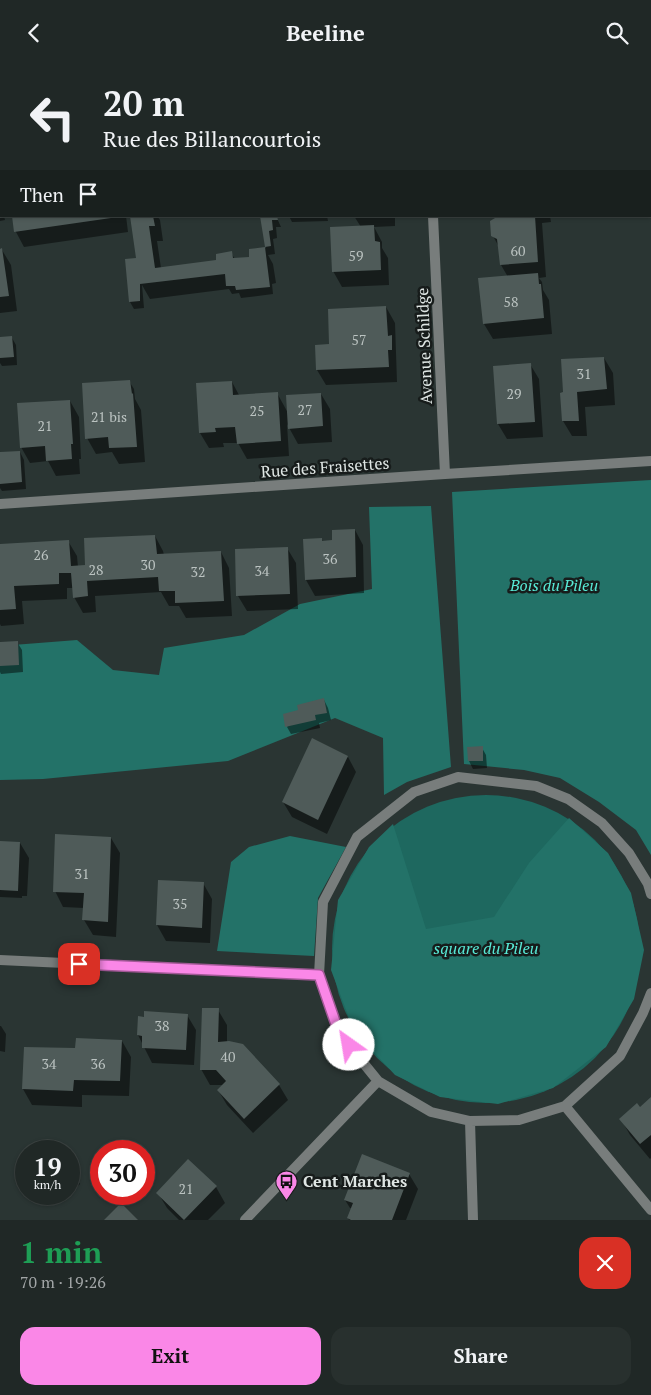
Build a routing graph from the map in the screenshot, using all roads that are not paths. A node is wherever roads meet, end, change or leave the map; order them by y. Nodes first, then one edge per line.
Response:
1 (433, 217) edge
2 (651, 461) edge
3 (445, 474) junction
4 (0, 504) edge
5 (651, 894) edge
6 (0, 960) edge
7 (319, 975) junction
8 (651, 993) edge
9 (378, 1081) junction
10 (565, 1106) junction
11 (470, 1121) junction
12 (651, 1210) edge
13 (245, 1220) edge
14 (473, 1220) edge

1 - 3 street, Avenue Schildge
2 - 3 street, Rue des Fraisettes
3 - 4 street, Rue des Fraisettes
5 - 7 street
6 - 7 street
7 - 9 street
8 - 10 street
9 - 11 street
9 - 13 street
10 - 11 street
10 - 12 street
11 - 14 street

